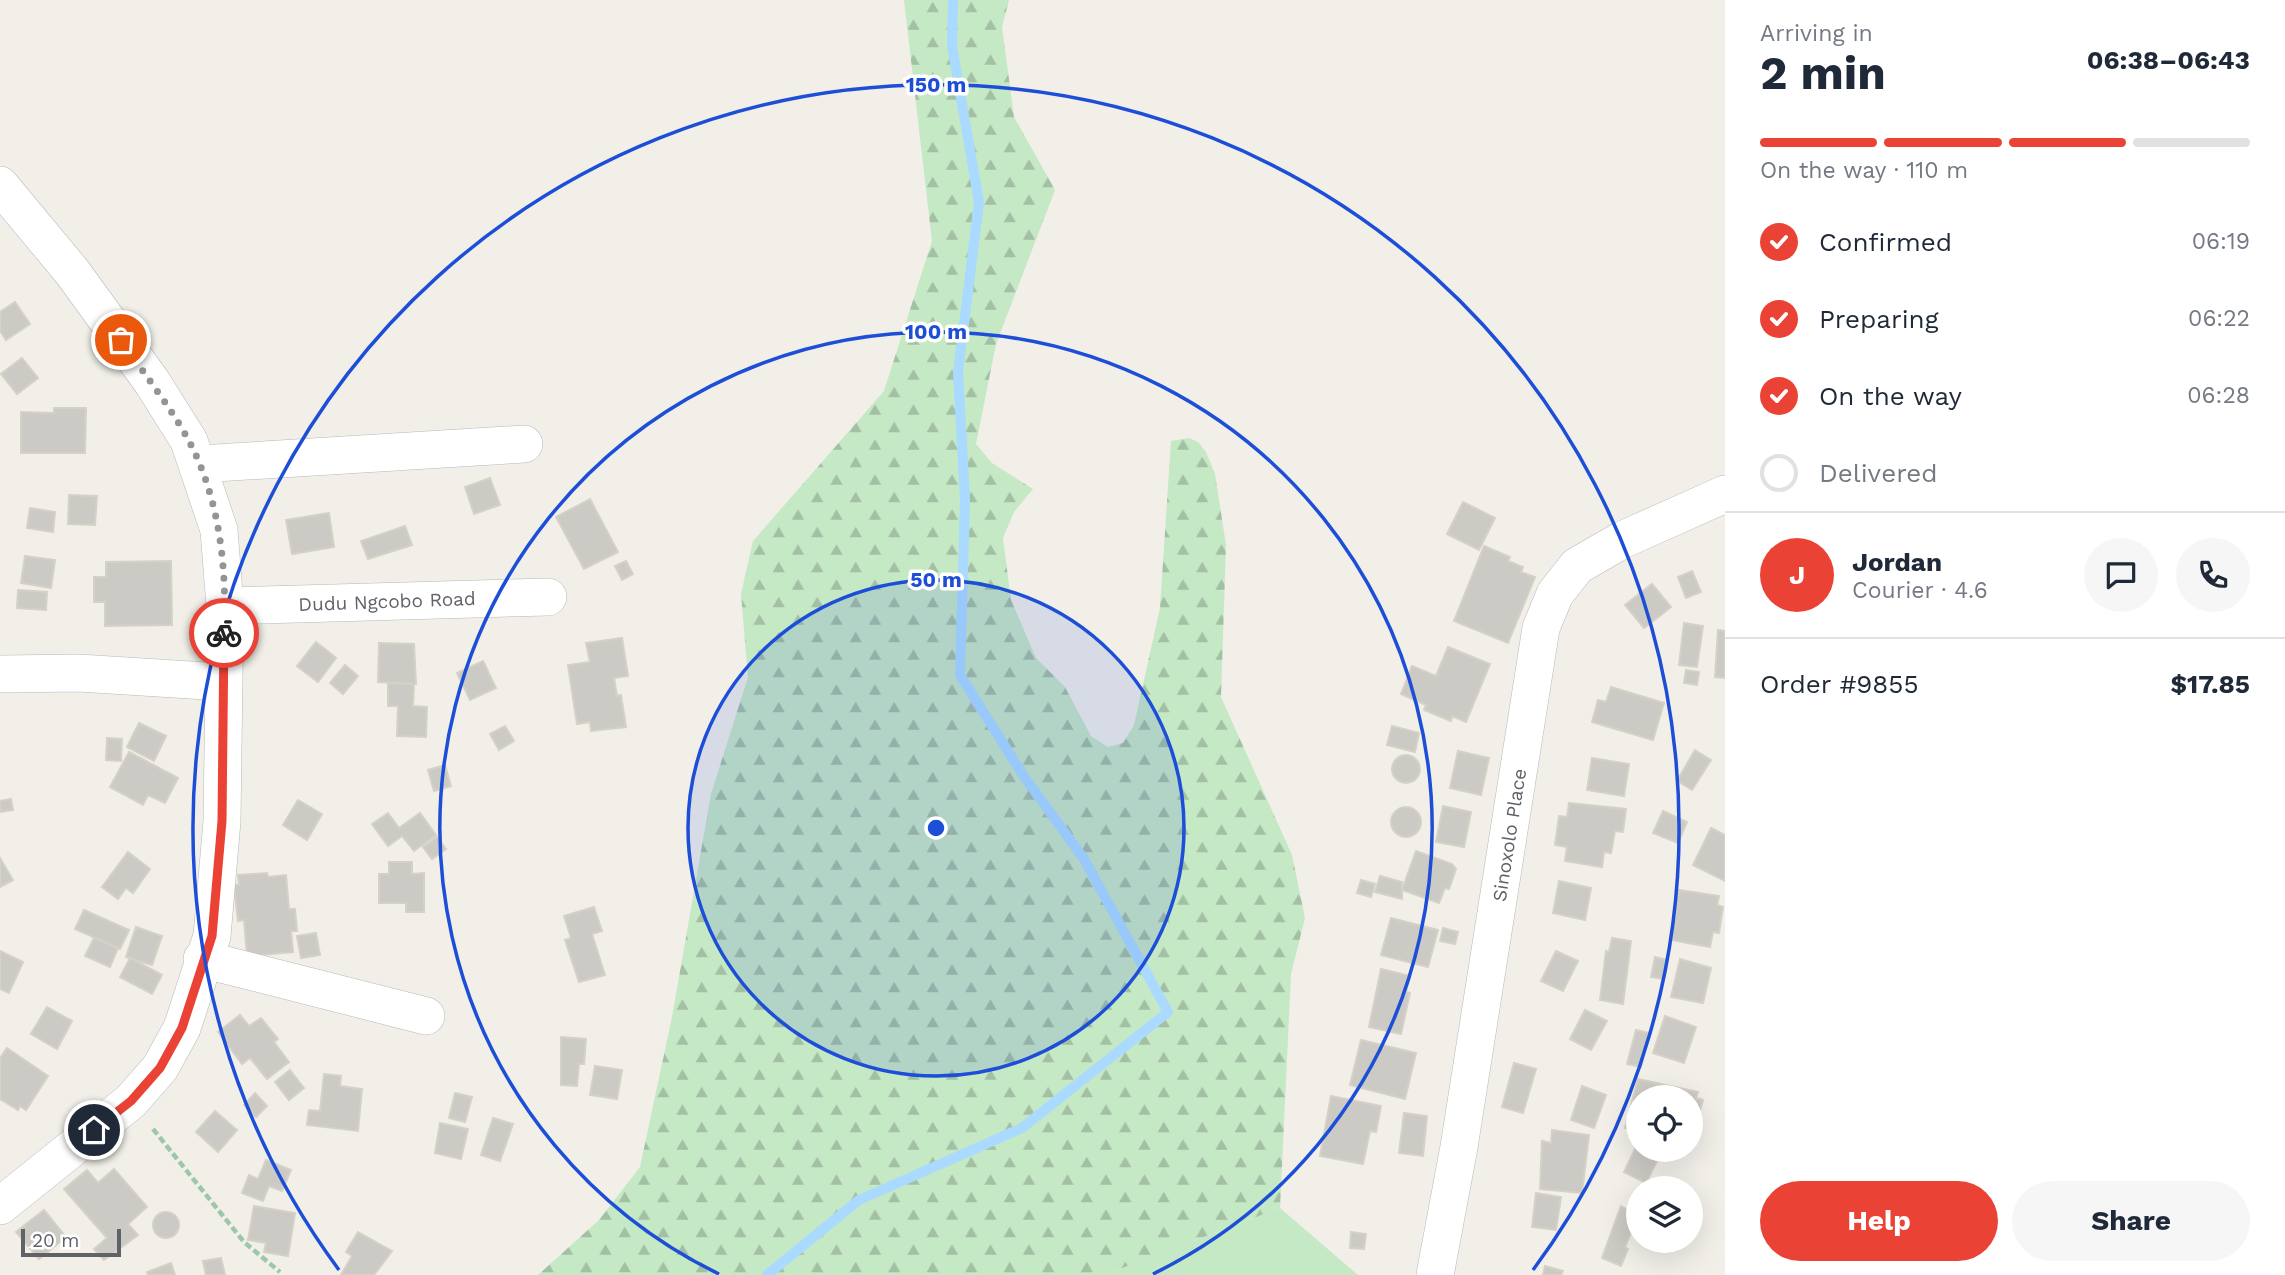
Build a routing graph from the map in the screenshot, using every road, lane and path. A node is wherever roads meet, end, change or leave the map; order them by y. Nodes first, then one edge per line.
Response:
1 (0, 185) edge
2 (524, 444) dead end
3 (199, 464) junction
4 (1725, 494) edge
5 (548, 597) dead end
6 (225, 606) junction
7 (0, 674) edge
8 (222, 682) junction
9 (202, 959) junction
10 (426, 1016) dead end
11 (131, 1101) junction
12 (0, 1206) edge
13 (280, 1272) dead end
14 (1435, 1275) edge

1 - 3 street
2 - 3 street
3 - 6 street
4 - 14 street, Sinoxolo Place
5 - 6 street, Dudu Ngcobo Road
6 - 8 street
7 - 8 street
8 - 9 street
9 - 10 street
9 - 11 street
11 - 12 street
11 - 13 path

